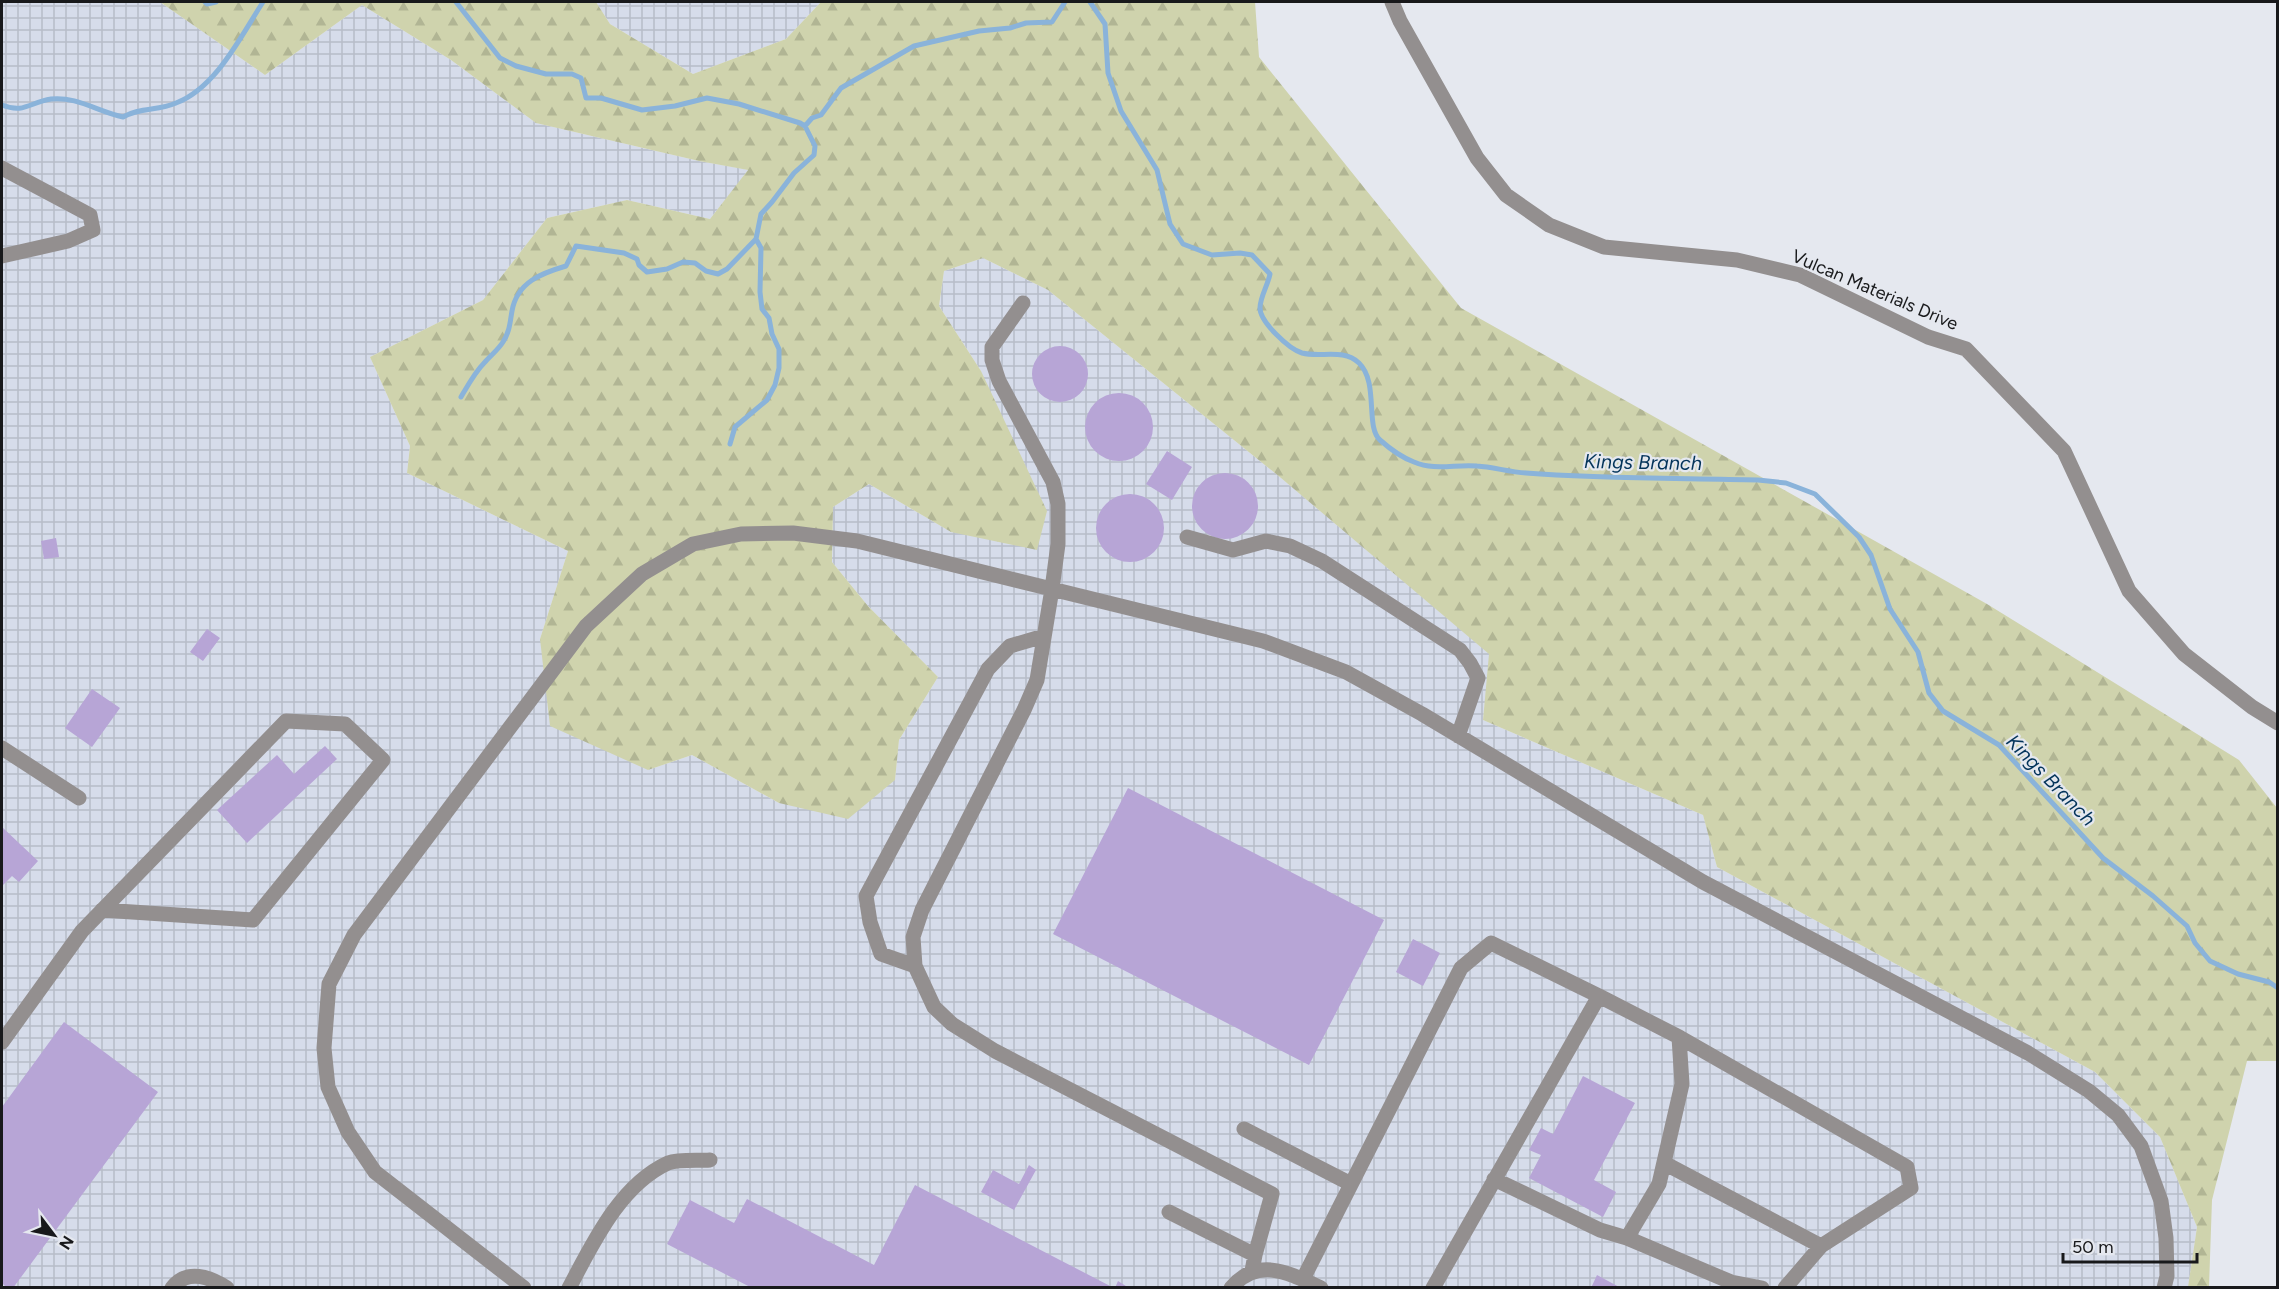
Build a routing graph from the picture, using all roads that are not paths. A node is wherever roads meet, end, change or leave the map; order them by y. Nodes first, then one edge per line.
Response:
1 (1392, 2) edge
2 (2, 168) edge
3 (2, 256) edge
4 (1023, 303) dead end
5 (1187, 537) dead end
6 (1052, 590) junction
7 (1044, 636) junction
8 (2277, 723) edge
9 (1458, 735) junction
10 (2, 748) edge
11 (79, 798) dead end
12 (102, 910) junction
13 (915, 966) junction
14 (1599, 996) junction
15 (1679, 1037) junction
16 (2, 1042) edge
17 (1244, 1129) dead end
18 (710, 1160) dead end
19 (1664, 1163) junction
20 (1494, 1179) junction
21 (1351, 1184) junction
22 (1169, 1212) dead end
23 (1627, 1239) junction
24 (1821, 1246) junction
25 (1255, 1255) junction
26 (1252, 1271) junction
27 (1303, 1280) junction
28 (172, 1287) edge
29 (227, 1287) edge
30 (524, 1287) edge
31 (569, 1287) edge
32 (1231, 1287) edge
33 (1321, 1287) edge
34 (1433, 1287) edge
35 (1762, 1287) edge
36 (1785, 1287) edge
37 (2164, 1287) edge

1 - 8 street, Vulcan Materials Drive
2 - 3 street
4 - 6 street
5 - 9 street
6 - 7 street
6 - 9 street
6 - 30 street
7 - 13 street
7 - 13 street
9 - 37 street
10 - 11 street
12 - 12 street
12 - 16 street
13 - 25 street
14 - 15 street
14 - 20 street
14 - 21 street
15 - 19 street
15 - 24 street
17 - 21 street
18 - 31 street
19 - 23 street
19 - 24 street
20 - 23 street
20 - 34 street
21 - 27 street
22 - 25 street
23 - 35 street
24 - 36 street
25 - 26 street
26 - 27 street
26 - 32 street
27 - 33 street
28 - 29 street

